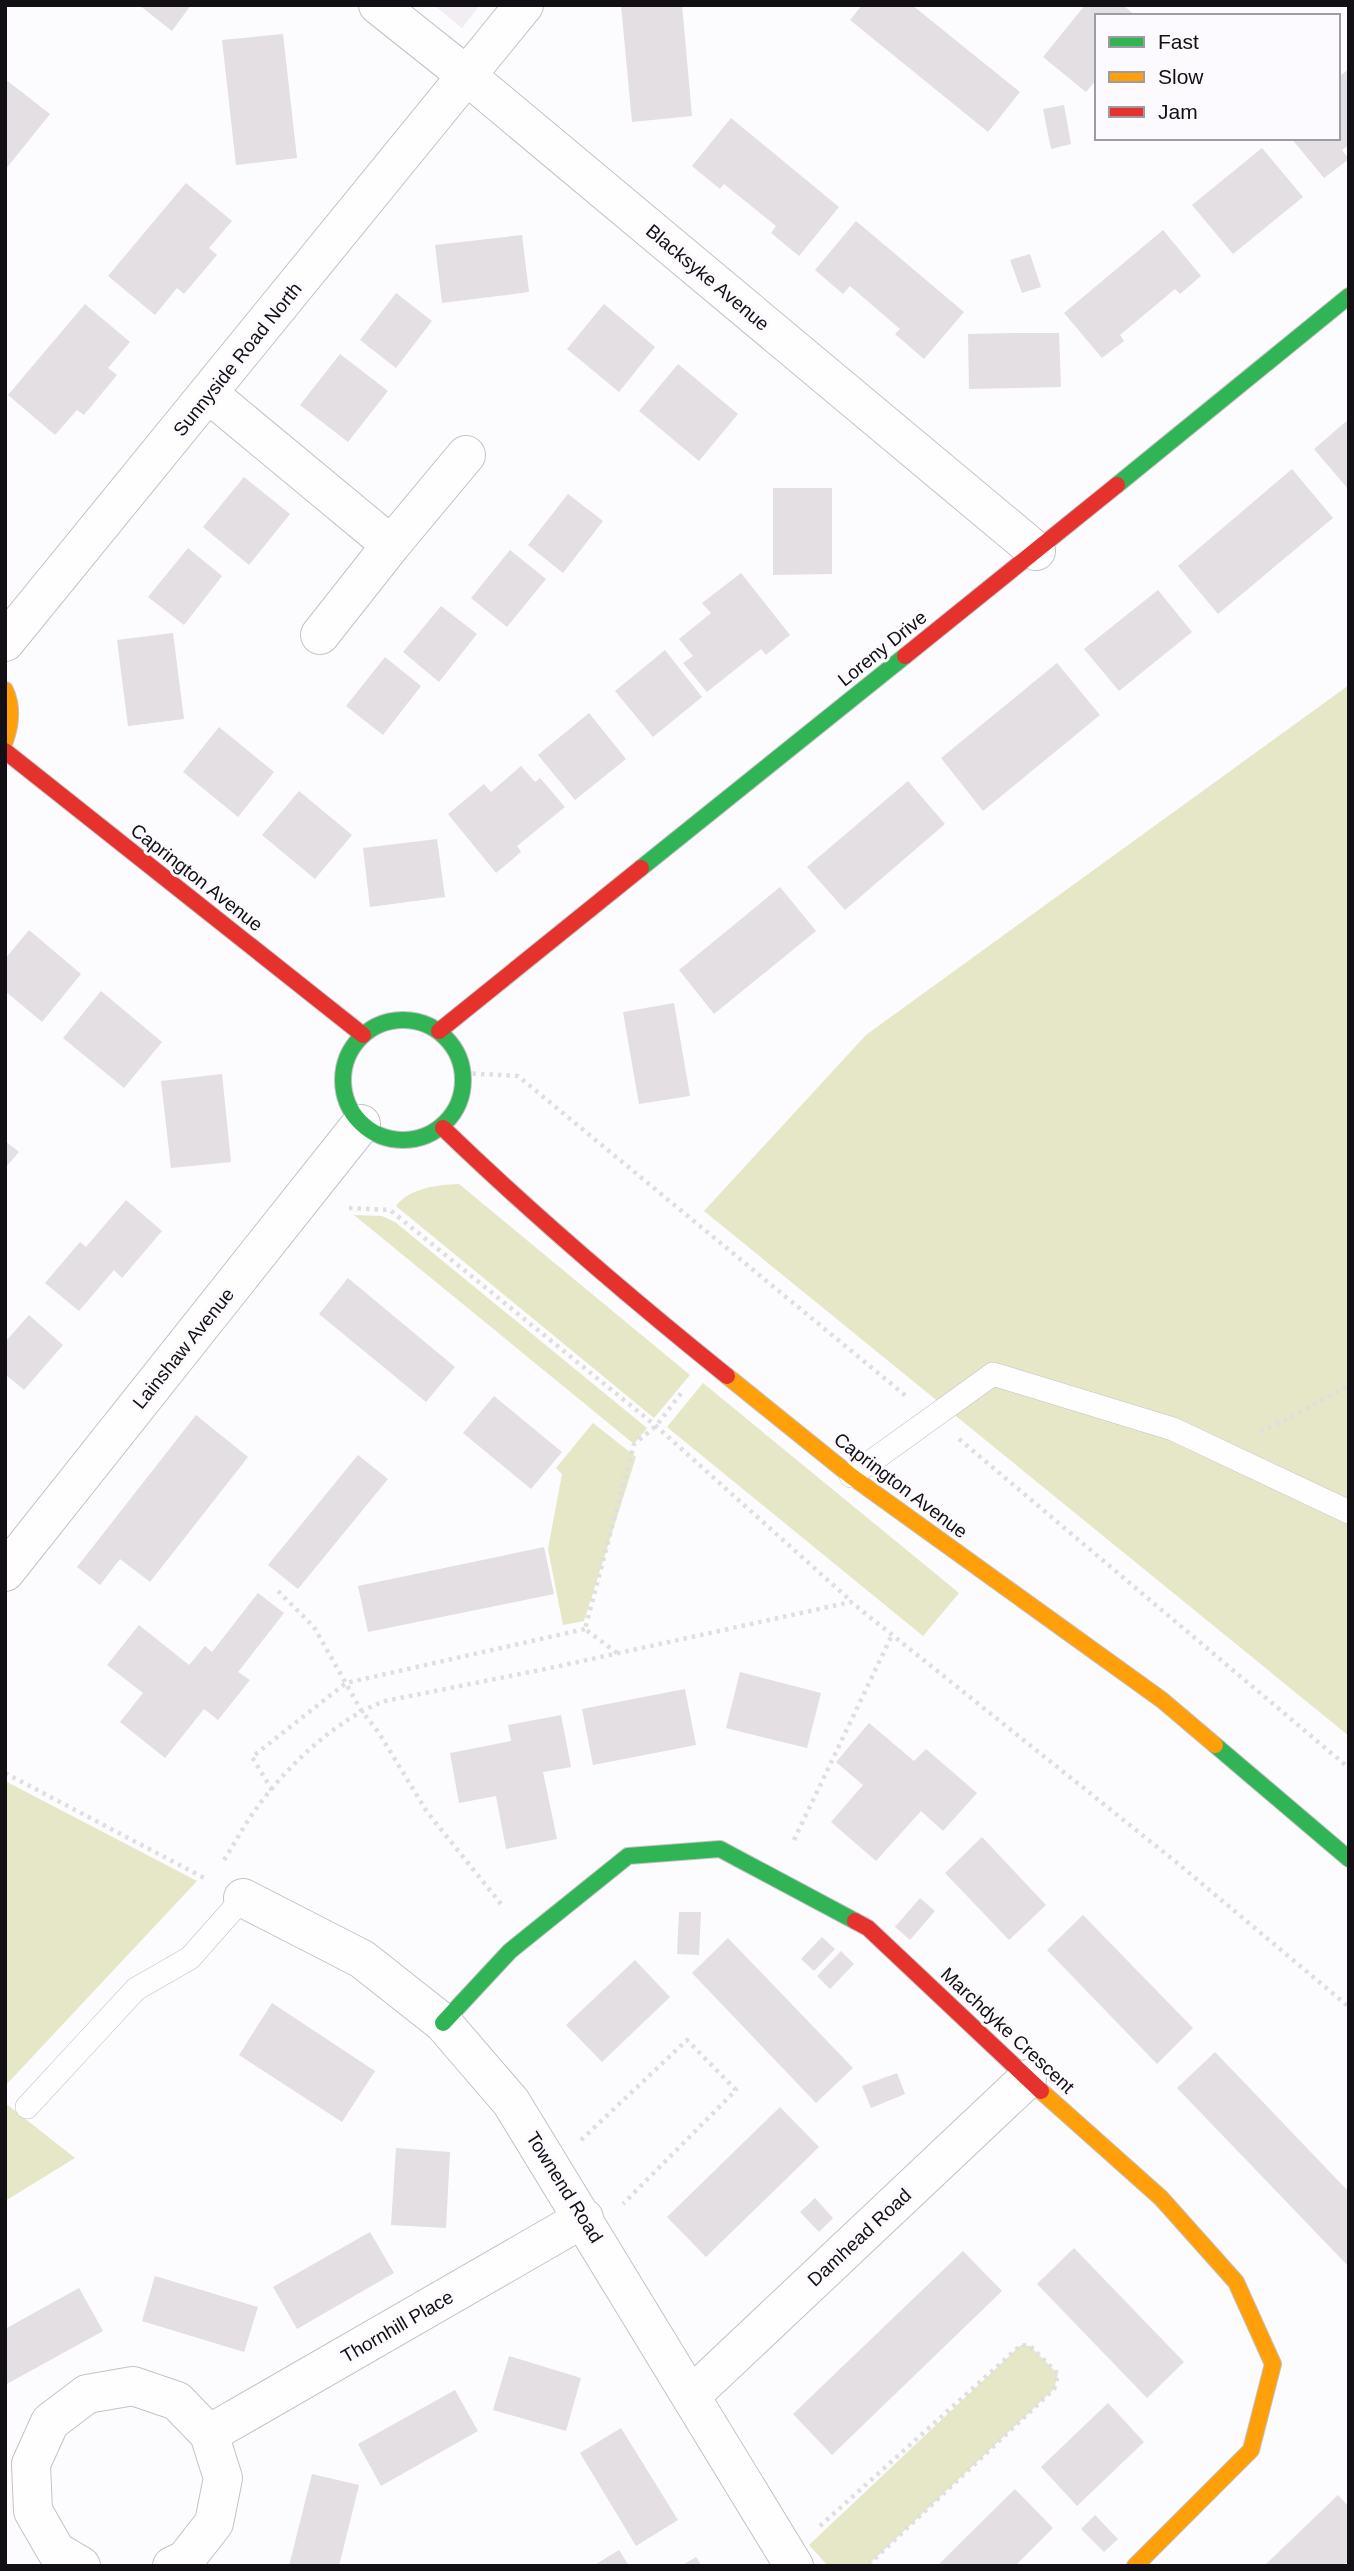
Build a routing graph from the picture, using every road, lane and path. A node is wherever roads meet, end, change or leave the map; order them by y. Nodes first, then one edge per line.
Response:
1 (378, 5) edge
2 (523, 5) edge
3 (466, 75) junction
4 (1349, 296) edge
5 (209, 394) junction
6 (466, 455) dead end
7 (391, 545) junction
8 (1036, 551) junction
9 (320, 635) dead end
10 (5, 642) edge
11 (5, 690) edge
12 (5, 741) edge
13 (5, 751) edge
14 (439, 1031) junction
15 (363, 1035) junction
16 (361, 1124) junction
17 (443, 1128) junction
18 (342, 1208) dead end
19 (707, 1360) junction
20 (1349, 1385) edge
21 (656, 1426) junction
22 (1218, 1450) junction
23 (851, 1476) junction
24 (1349, 1512) edge
25 (5, 1572) edge
26 (278, 1591) dead end
27 (851, 1602) junction
28 (585, 1629) junction
29 (892, 1635) junction
30 (617, 1654) junction
31 (346, 1683) junction
32 (361, 1710) junction
33 (5, 1773) edge
34 (272, 1790) junction
35 (1349, 1859) edge
36 (776, 1879) junction
37 (227, 1890) junction
38 (527, 1938) junction
39 (1349, 2007) edge
40 (443, 2023) junction
41 (1027, 2079) junction
42 (27, 2107) dead end
43 (552, 2167) junction
44 (589, 2226) junction
45 (692, 2395) junction
46 (209, 2434) junction
47 (791, 2560) edge
48 (81, 2566) edge
49 (172, 2566) edge
50 (867, 2566) edge
51 (1135, 2566) edge

1 - 3 street, Blacksyke Avenue
2 - 3 street, Sunnyside Road North
3 - 5 street, Sunnyside Road North
3 - 8 street, Blacksyke Avenue
4 - 8 street, Loreny Drive
5 - 7 street
5 - 10 street, Sunnyside Road North
6 - 7 street
7 - 9 street
8 - 14 street, Loreny Drive
11 - 12 street
13 - 15 street, Caprington Avenue
14 - 15 street
14 - 17 street
15 - 16 street
16 - 17 street
16 - 25 street, Lainshaw Avenue
17 - 19 street, Caprington Avenue
18 - 21 path
19 - 21 path
19 - 23 street, Caprington Avenue
20 - 22 path
21 - 27 path
21 - 28 path
22 - 23 lane
22 - 24 lane
23 - 35 street, Caprington Avenue
26 - 31 path
27 - 29 path
27 - 30 path
28 - 30 path
28 - 31 path
29 - 36 path
29 - 39 path
30 - 32 path
31 - 32 path
31 - 34 path
32 - 34 path
32 - 38 path
33 - 37 path
34 - 37 path
36 - 38 street, Marchdyke Crescent
36 - 41 street, Marchdyke Crescent
37 - 40 street, Townend Road
37 - 42 lane
38 - 40 street, Marchdyke Crescent
40 - 43 street, Townend Road
41 - 45 street, Damhead Road
41 - 51 street, Marchdyke Crescent
43 - 44 street, Townend Road
43 - 44 path
44 - 45 street, Townend Road
44 - 46 street, Thornhill Place
45 - 47 street, Townend Road
46 - 48 street
46 - 49 street
47 - 50 path

